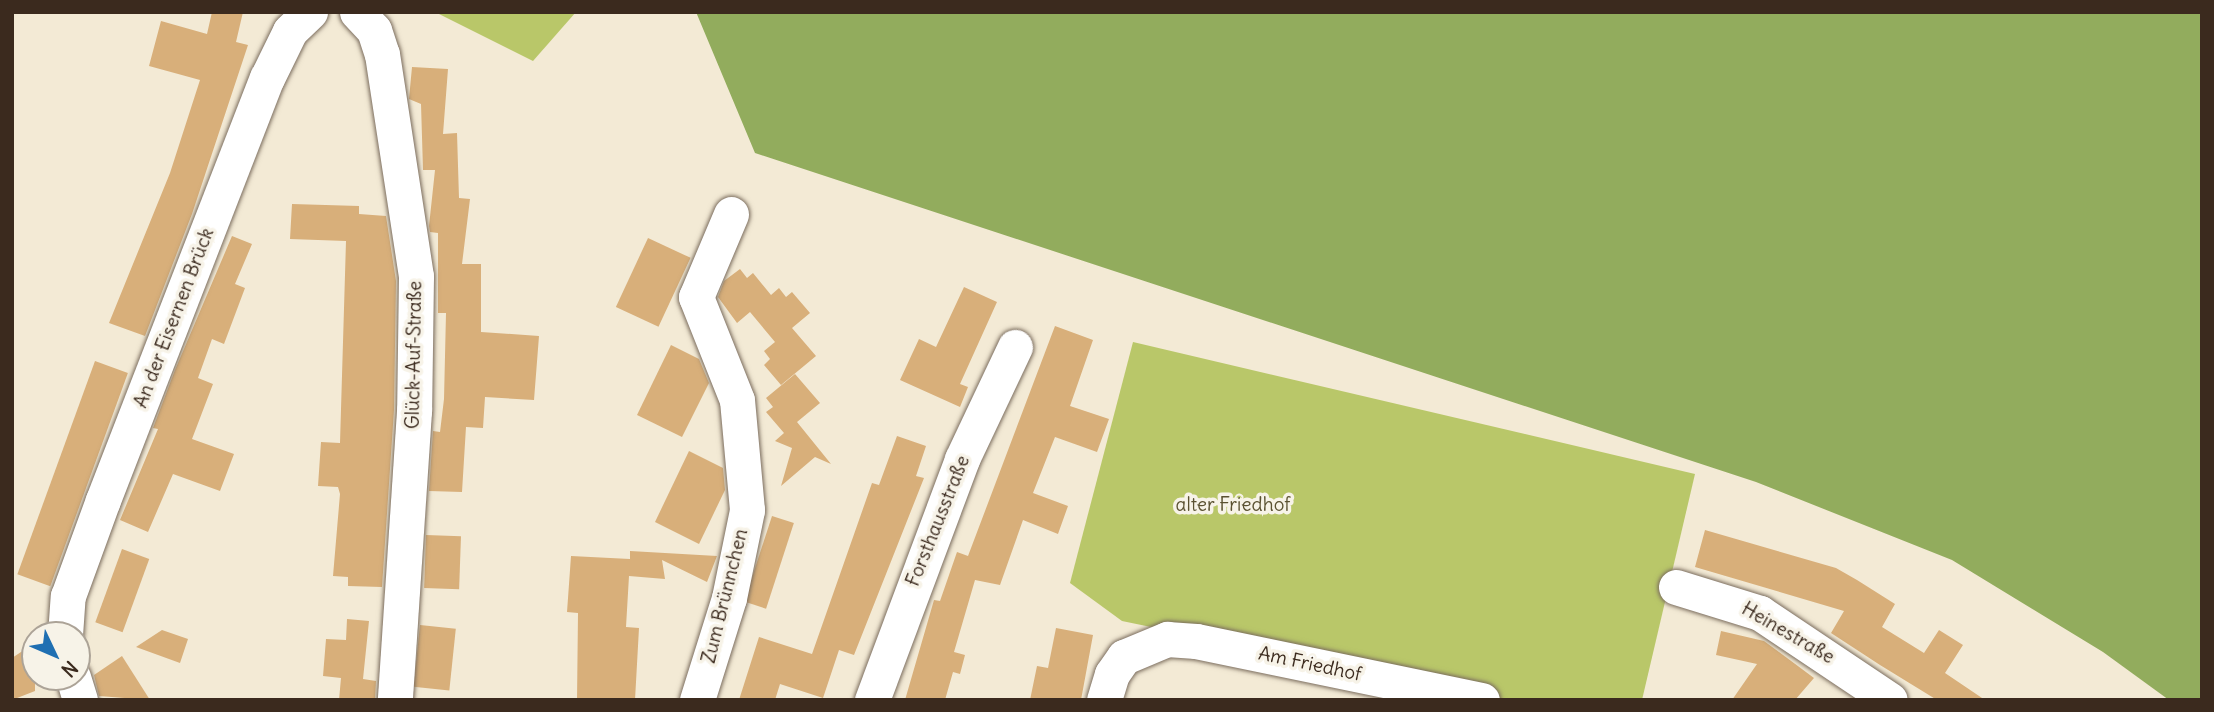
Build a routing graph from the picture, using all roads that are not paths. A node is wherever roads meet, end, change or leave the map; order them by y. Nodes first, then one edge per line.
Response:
1 (310, 12) edge
2 (363, 14) edge
3 (731, 214) dead end
4 (1015, 347) dead end
5 (1676, 587) dead end
6 (66, 621) edge
7 (1387, 690) edge
8 (395, 700) edge
9 (697, 700) edge
10 (872, 700) edge
11 (1104, 700) edge
12 (1482, 700) edge
13 (1891, 700) edge

1 - 6 street, An der Eisernen Brück
2 - 8 street, Glück-Auf-Straße
3 - 9 street, Zum Brünnchen
4 - 10 street, Forsthausstraße
5 - 13 street, Heinestraße
7 - 11 street, Am Friedhof
7 - 12 street, Am Friedhof

